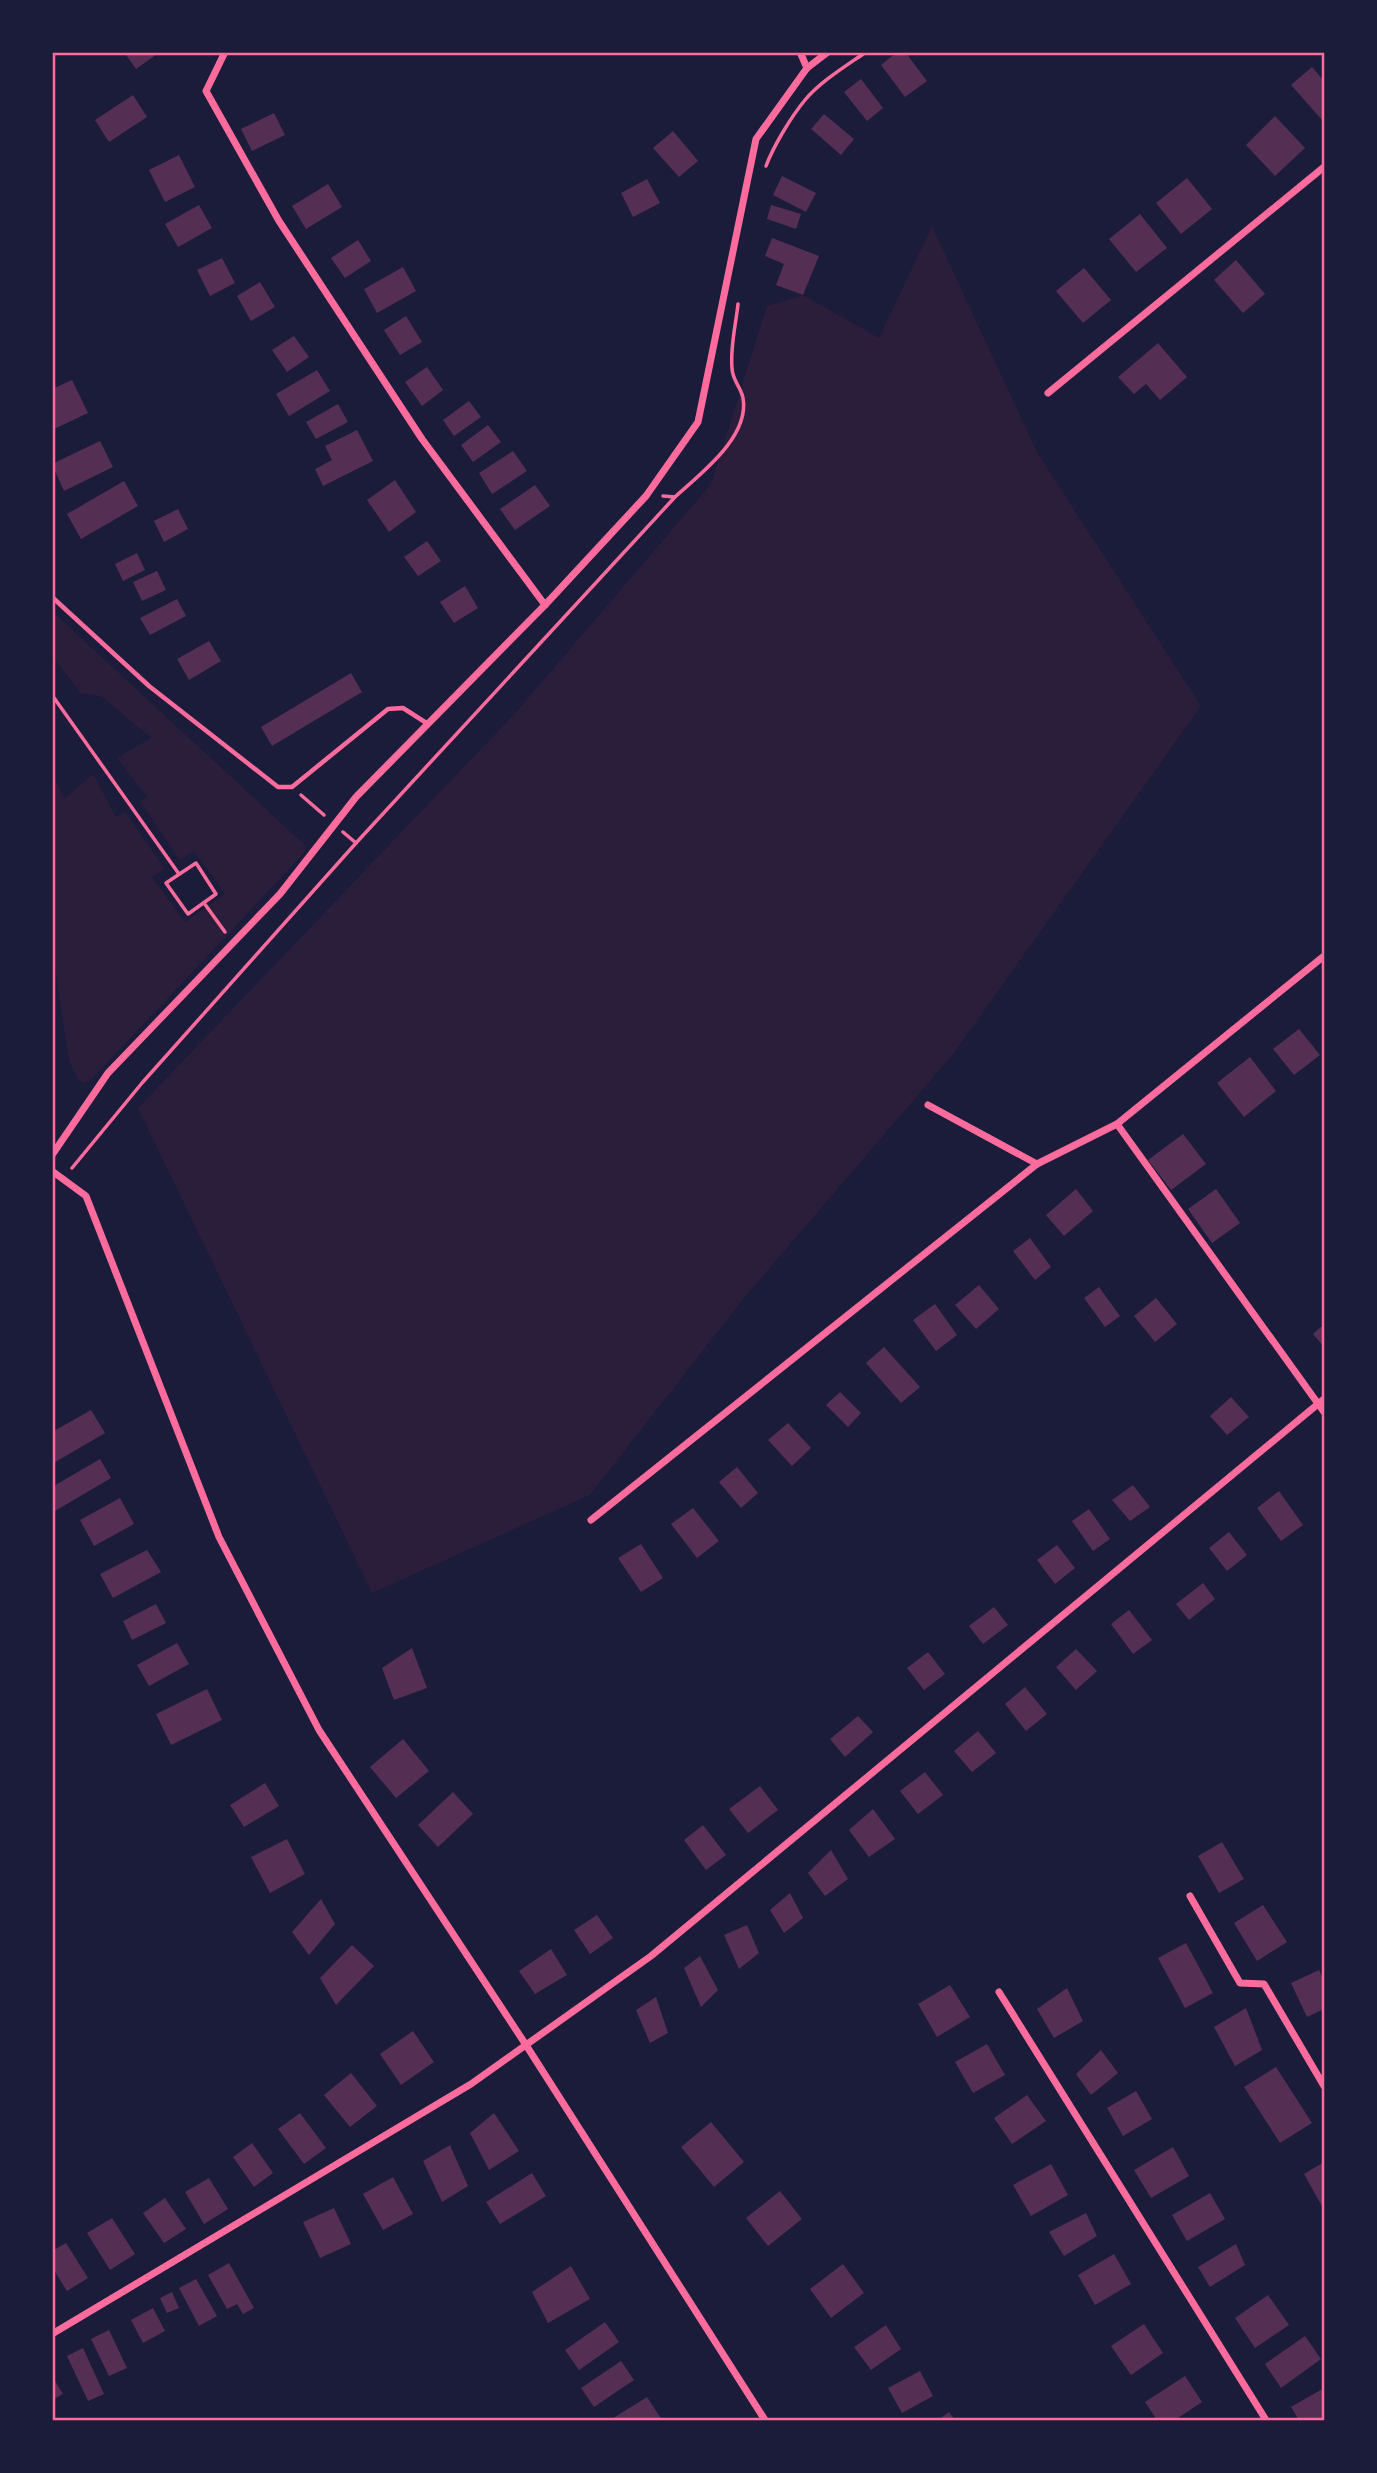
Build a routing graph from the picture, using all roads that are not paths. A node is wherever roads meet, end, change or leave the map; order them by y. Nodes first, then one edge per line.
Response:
1 (225, 52) edge
2 (800, 52) edge
3 (828, 52) edge
4 (807, 68) junction
5 (1325, 167) edge
6 (1048, 393) dead end
7 (52, 597) edge
8 (545, 605) junction
9 (428, 724) junction
10 (1325, 956) edge
11 (928, 1105) dead end
12 (1117, 1124) junction
13 (52, 1156) edge
14 (1037, 1164) junction
15 (52, 1171) edge
16 (1322, 1401) edge
17 (1325, 1412) edge
18 (591, 1520) dead end
19 (1190, 1896) dead end
20 (999, 1992) dead end
21 (526, 2045) junction
22 (1325, 2086) edge
23 (52, 2334) edge
24 (765, 2420) edge
25 (1266, 2420) edge

1 - 8 street
2 - 4 street
3 - 4 street
4 - 8 street
5 - 6 street
7 - 9 lane
8 - 9 street
9 - 13 street
10 - 12 street
11 - 14 street
12 - 14 street
12 - 16 street
14 - 18 street
15 - 21 street
16 - 17 street
16 - 21 street
19 - 22 street
20 - 25 street
21 - 23 street
21 - 24 street

